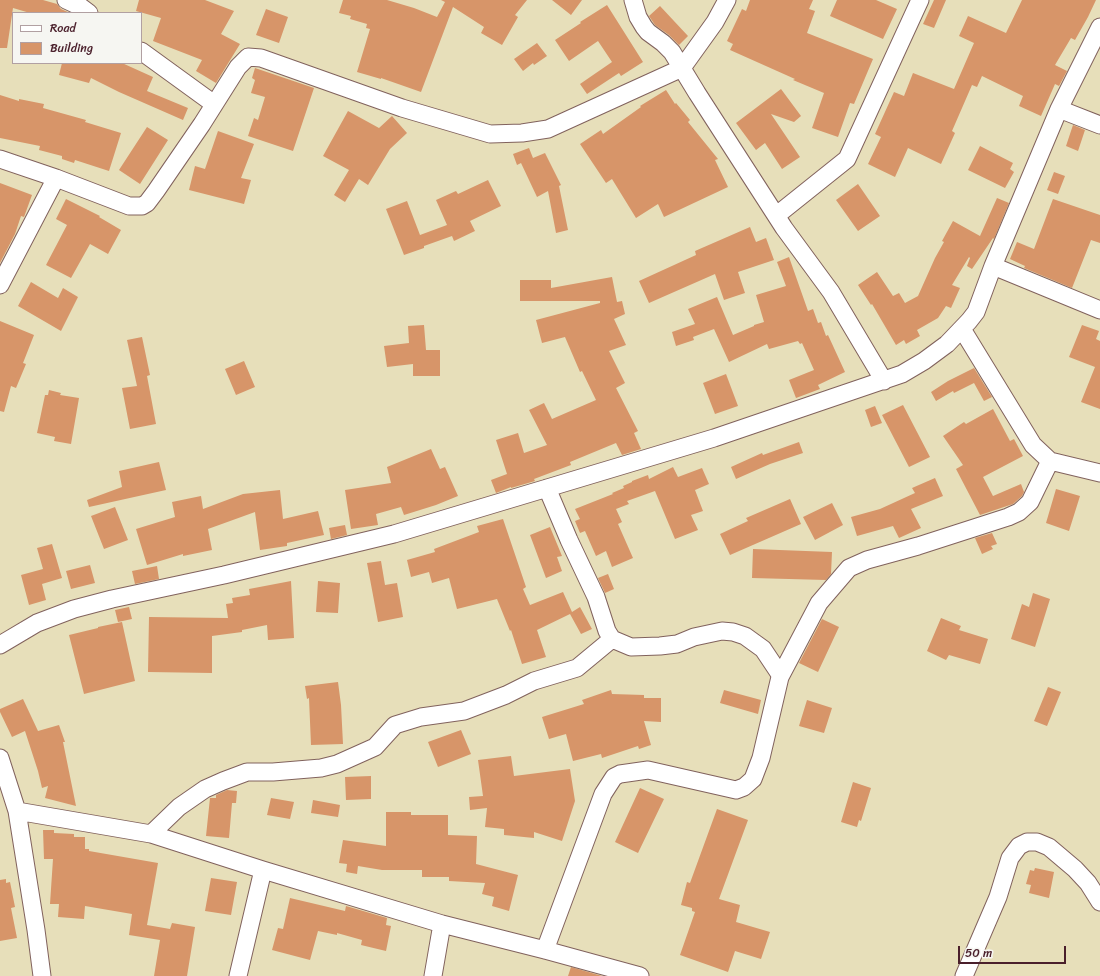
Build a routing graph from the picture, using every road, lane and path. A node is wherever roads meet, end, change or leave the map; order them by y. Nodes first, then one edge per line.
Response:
1 (66, 0) edge
2 (633, 0) edge
3 (727, 0) edge
4 (920, 0) edge
5 (88, 12) edge
6 (1100, 27) edge
7 (142, 52) edge
8 (682, 68) junction
9 (214, 104) junction
10 (1059, 109) junction
11 (1100, 125) edge
12 (0, 159) edge
13 (56, 178) junction
14 (777, 215) junction
15 (993, 266) junction
16 (0, 285) edge
17 (1100, 310) edge
18 (962, 329) junction
19 (884, 381) junction
20 (1050, 461) junction
21 (1100, 473) edge
22 (547, 488) junction
23 (612, 639) junction
24 (0, 645) edge
25 (780, 677) junction
26 (0, 758) edge
27 (17, 811) junction
28 (151, 834) junction
29 (263, 870) junction
30 (1100, 902) edge
31 (442, 924) junction
32 (545, 950) junction
33 (42, 976) edge
34 (238, 976) edge
35 (433, 976) edge
36 (640, 976) edge
37 (964, 976) edge

1 - 5 street
2 - 8 street
3 - 8 street
4 - 14 street
6 - 10 street
7 - 9 street
8 - 9 street
8 - 14 street
9 - 13 street
10 - 11 street
10 - 15 street
12 - 13 street
13 - 16 street
14 - 19 street
15 - 17 street
15 - 18 street
18 - 19 street
18 - 20 street
19 - 22 street
20 - 21 street
20 - 25 street
22 - 23 street
22 - 24 street
23 - 25 street
23 - 28 street
25 - 32 street
26 - 27 street
27 - 28 street
27 - 33 street
28 - 29 street
29 - 31 street
29 - 34 street
30 - 37 street
31 - 32 street
31 - 35 street
32 - 36 street

